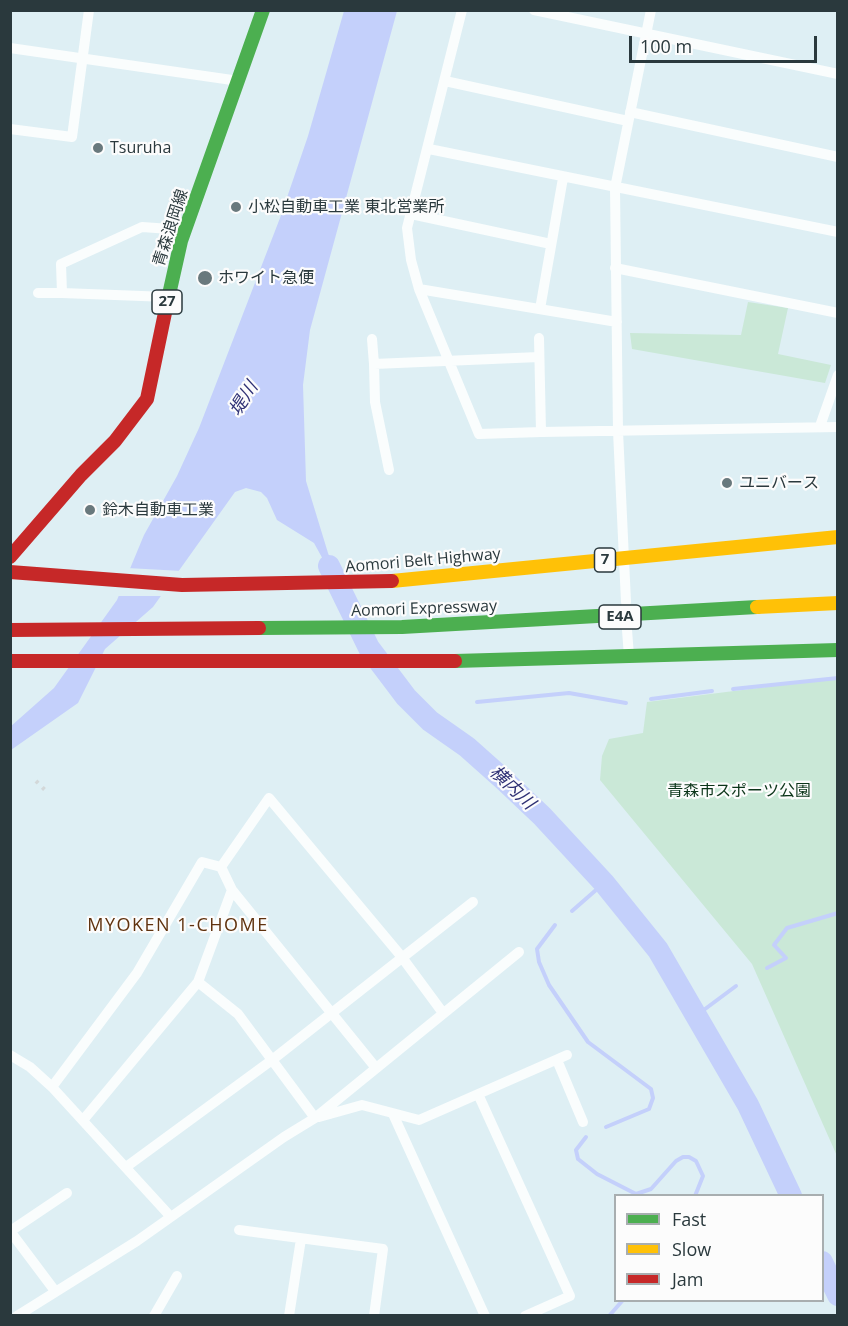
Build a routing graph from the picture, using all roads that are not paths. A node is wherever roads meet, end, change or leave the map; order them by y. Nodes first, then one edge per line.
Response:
1 (89, 10) edge
2 (263, 10) edge
3 (462, 10) edge
4 (534, 10) edge
5 (651, 10) edge
6 (646, 36) junction
7 (10, 48) edge
8 (82, 58) junction
9 (837, 74) edge
10 (239, 81) junction
11 (445, 81) junction
12 (629, 117) junction
13 (10, 129) edge
14 (429, 149) junction
15 (837, 157) edge
16 (563, 177) junction
17 (615, 188) junction
18 (411, 214) junction
19 (184, 230) junction
20 (837, 232) edge
21 (551, 244) junction
22 (615, 268) junction
23 (419, 289) junction
24 (38, 293) dead end
25 (62, 293) junction
26 (168, 297) junction
27 (540, 309) junction
28 (837, 313) edge
29 (617, 322) junction
30 (539, 338) dead end
31 (372, 339) dead end
32 (539, 357) junction
33 (448, 360) junction
34 (374, 364) junction
35 (837, 375) edge
36 (820, 426) junction
37 (837, 427) edge
38 (618, 430) junction
39 (541, 432) junction
40 (389, 470) dead end
41 (837, 537) edge
42 (10, 557) edge
43 (624, 558) junction
44 (10, 572) edge
45 (626, 602) dead end
46 (837, 603) edge
47 (10, 630) edge
48 (627, 630) dead end
49 (837, 650) edge
50 (629, 656) junction
51 (11, 661) edge
52 (221, 867) junction
53 (232, 890) junction
54 (473, 902) dead end
55 (519, 952) dead end
56 (401, 956) junction
57 (198, 982) junction
58 (331, 1012) junction
59 (443, 1013) junction
60 (10, 1055) edge
61 (272, 1060) junction
62 (375, 1068) junction
63 (52, 1087) junction
64 (478, 1094) junction
65 (393, 1114) junction
66 (315, 1118) junction
67 (84, 1119) junction
68 (583, 1122) dead end
69 (126, 1167) junction
70 (67, 1193) dead end
71 (170, 1216) junction
72 (11, 1230) edge
73 (239, 1230) dead end
74 (301, 1239) junction
75 (177, 1276) dead end
76 (55, 1291) junction
77 (18, 1316) edge
78 (154, 1316) edge
79 (289, 1316) edge
80 (374, 1316) edge
81 (485, 1316) edge
82 (525, 1316) edge

1 - 8 street
2 - 10 main road, 青森浪岡線 / 27
3 - 11 street
4 - 6 street
5 - 6 street
6 - 9 street
6 - 12 street
7 - 8 street
8 - 10 street
8 - 13 street
10 - 19 main road, 青森浪岡線 / 27
11 - 12 street
11 - 14 street
12 - 15 street
12 - 17 street
14 - 16 street
14 - 18 street
16 - 17 street
16 - 21 street
17 - 20 street
17 - 22 street
18 - 21 street
18 - 23 street
19 - 25 street
19 - 26 main road, 青森浪岡線 / 27
21 - 27 street
22 - 28 street
22 - 29 street
23 - 27 street
23 - 33 street
24 - 25 street
25 - 26 street
26 - 42 main road, 青森浪岡線 / 27
27 - 29 street
29 - 38 street
30 - 32 street
31 - 34 street
32 - 33 street
32 - 39 street
33 - 34 street
33 - 39 street
34 - 40 street
35 - 36 street
36 - 37 street
36 - 38 street
38 - 39 street
38 - 43 street
41 - 43 main road, Aomori Belt Highway / 7
43 - 44 main road, Aomori Belt Highway / 7
43 - 45 street
46 - 47 main road, Aomori Expressway / E4A
48 - 50 street
49 - 50 main road
50 - 51 main road
52 - 53 street
52 - 56 street
52 - 63 street
53 - 57 street
53 - 58 street
54 - 56 street
55 - 59 street
56 - 58 street
56 - 59 street
57 - 61 street
57 - 67 street
58 - 61 street
58 - 62 street
59 - 62 street
60 - 63 street
61 - 66 street
61 - 69 street
62 - 66 street
63 - 67 street
64 - 65 street
64 - 68 street
64 - 82 street
65 - 66 street
65 - 81 street
66 - 71 street
67 - 69 street
69 - 71 street
70 - 72 street
71 - 76 street
72 - 76 street
73 - 74 street
74 - 79 street
74 - 80 street
75 - 78 street
76 - 77 street

